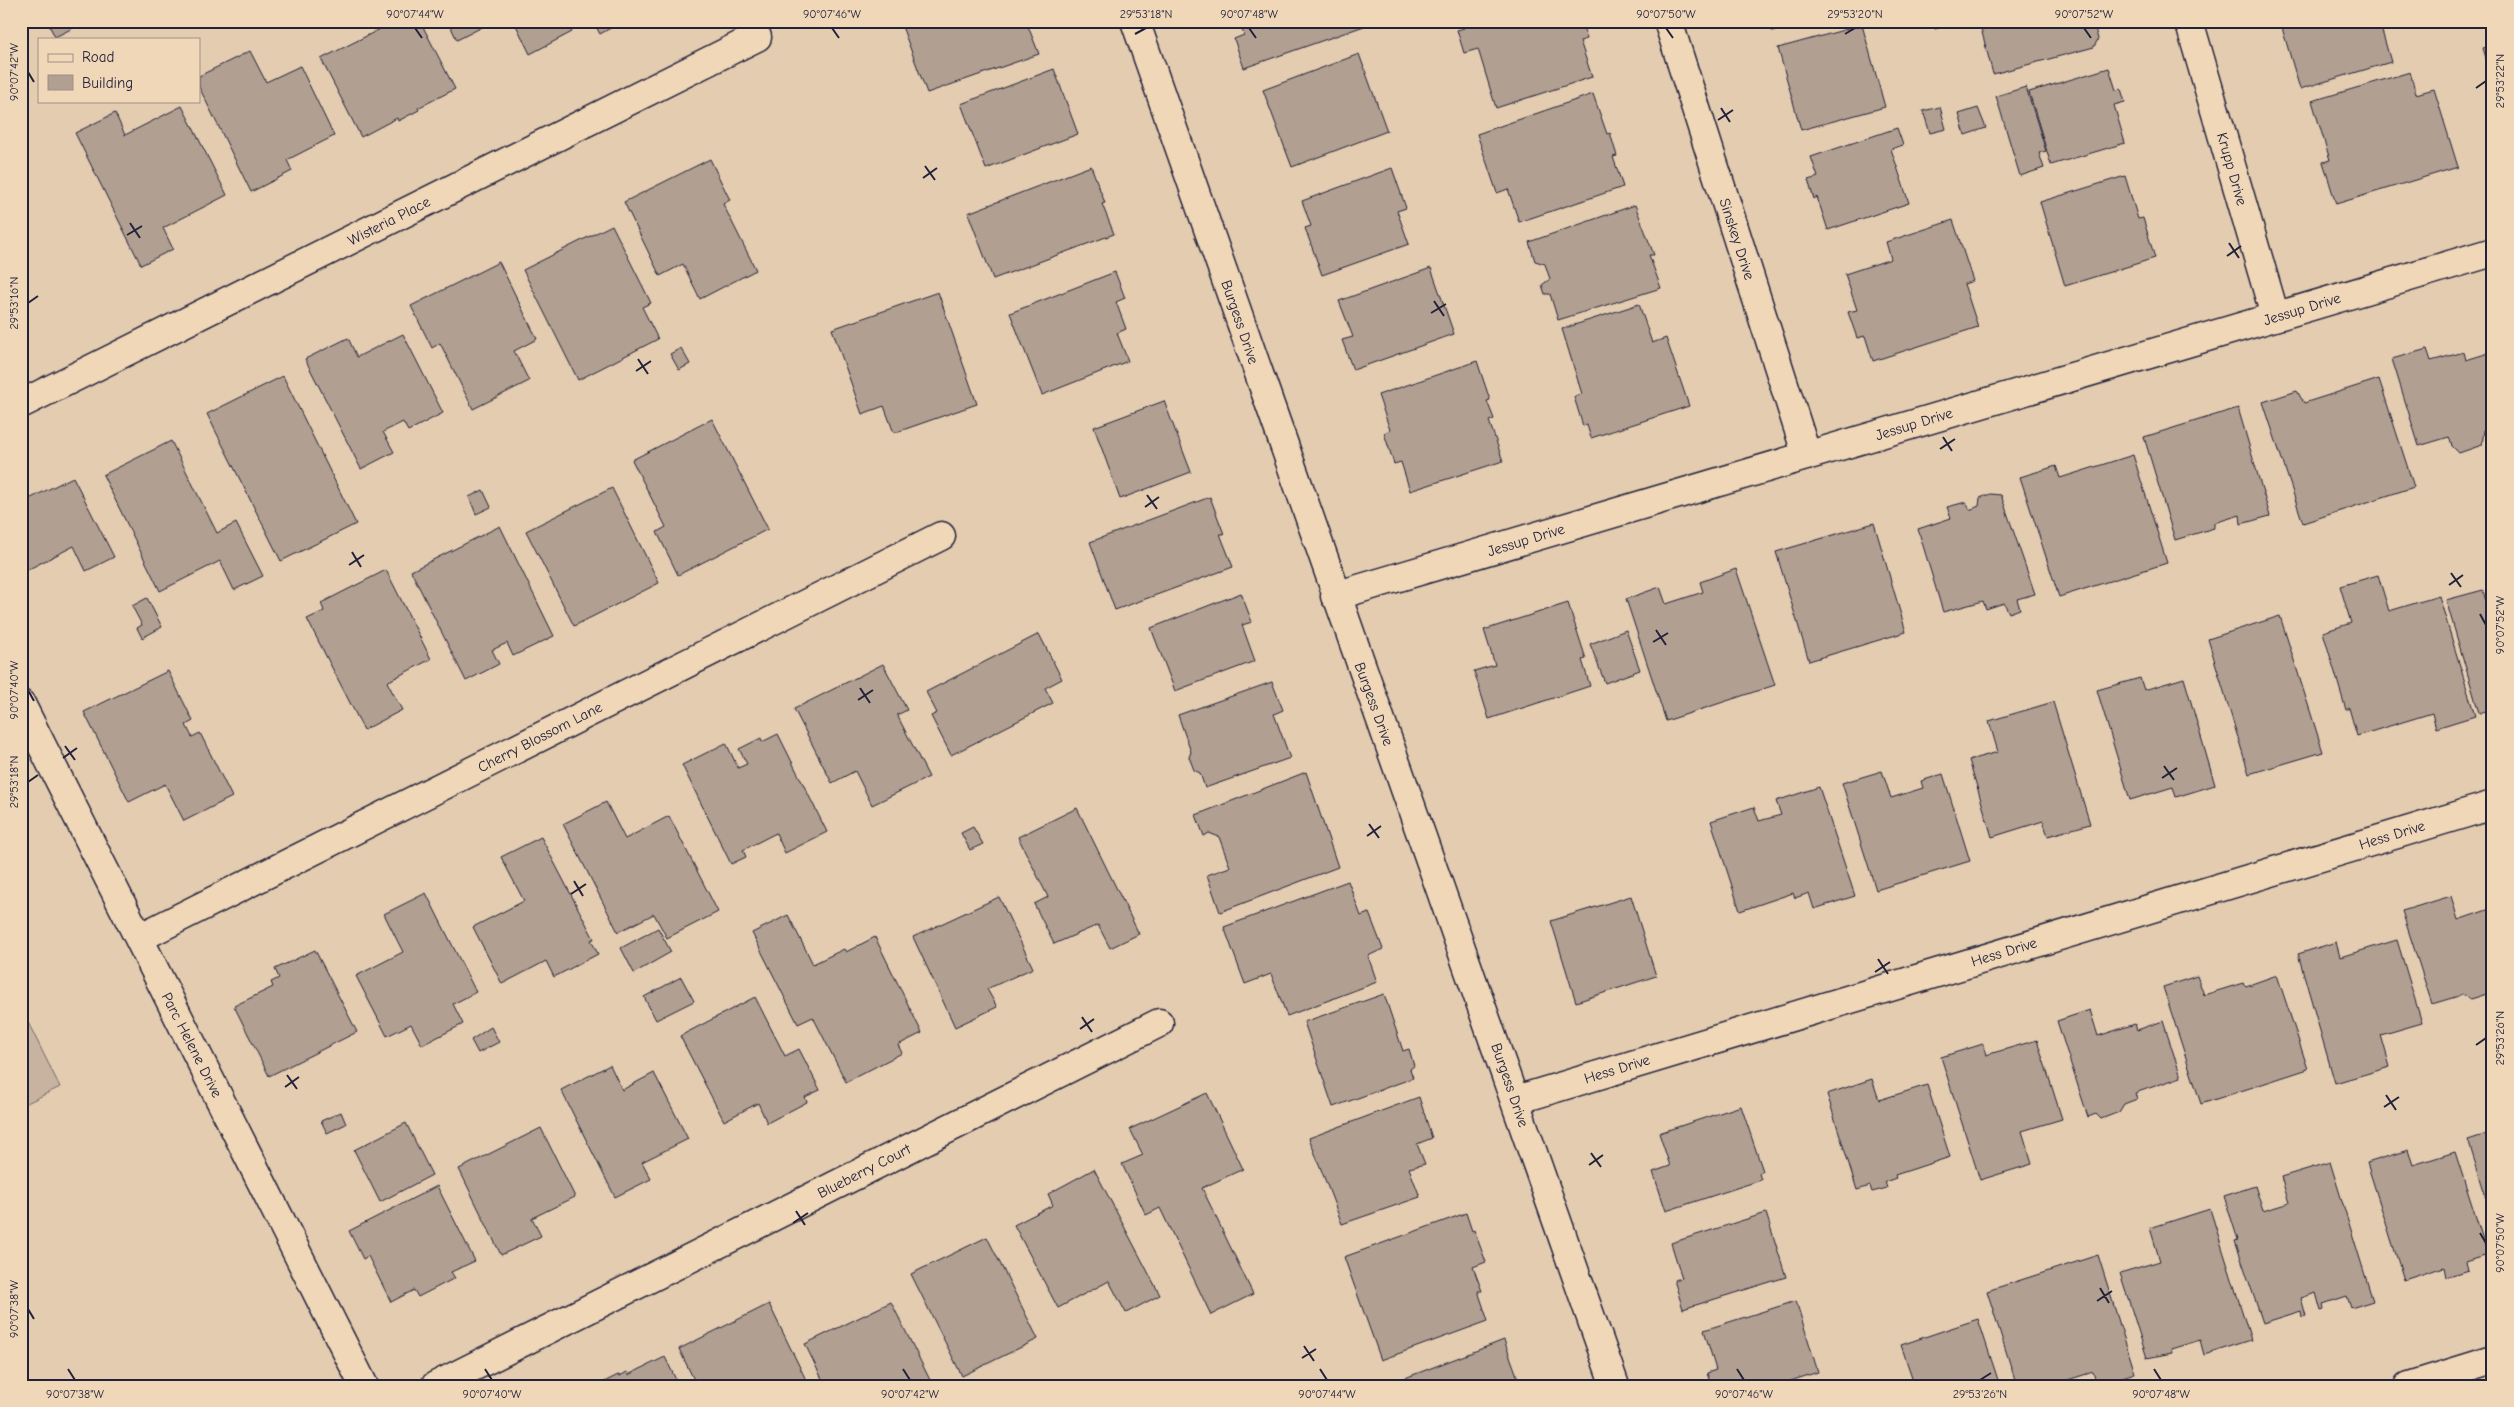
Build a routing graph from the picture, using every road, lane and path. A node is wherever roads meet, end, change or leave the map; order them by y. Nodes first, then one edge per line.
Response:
1 (1135, 21) edge
2 (1668, 21) edge
3 (2189, 21) edge
4 (757, 37) dead end
5 (2493, 252) edge
6 (2275, 316) junction
7 (21, 404) edge
8 (1807, 456) junction
9 (941, 536) dead end
10 (1336, 596) junction
11 (21, 704) edge
12 (2493, 805) edge
13 (139, 938) junction
14 (1159, 1023) dead end
15 (1516, 1100) junction
16 (2493, 1360) edge
17 (364, 1386) edge
18 (435, 1386) edge
19 (1615, 1386) edge
20 (2409, 1386) edge

1 - 10 street, Burgess Drive
2 - 8 street, Sinskey Drive
3 - 6 street, Krupp Drive
4 - 7 street, Wisteria Place
5 - 6 street, Jessup Drive
6 - 8 street, Jessup Drive
8 - 10 street, Jessup Drive
9 - 13 street, Cherry Blossom Lane
10 - 15 street, Burgess Drive
11 - 13 street, Parc Helene Drive
12 - 15 street, Hess Drive
13 - 17 street, Parc Helene Drive
14 - 18 street, Blueberry Court
15 - 19 street, Burgess Drive
16 - 20 street

